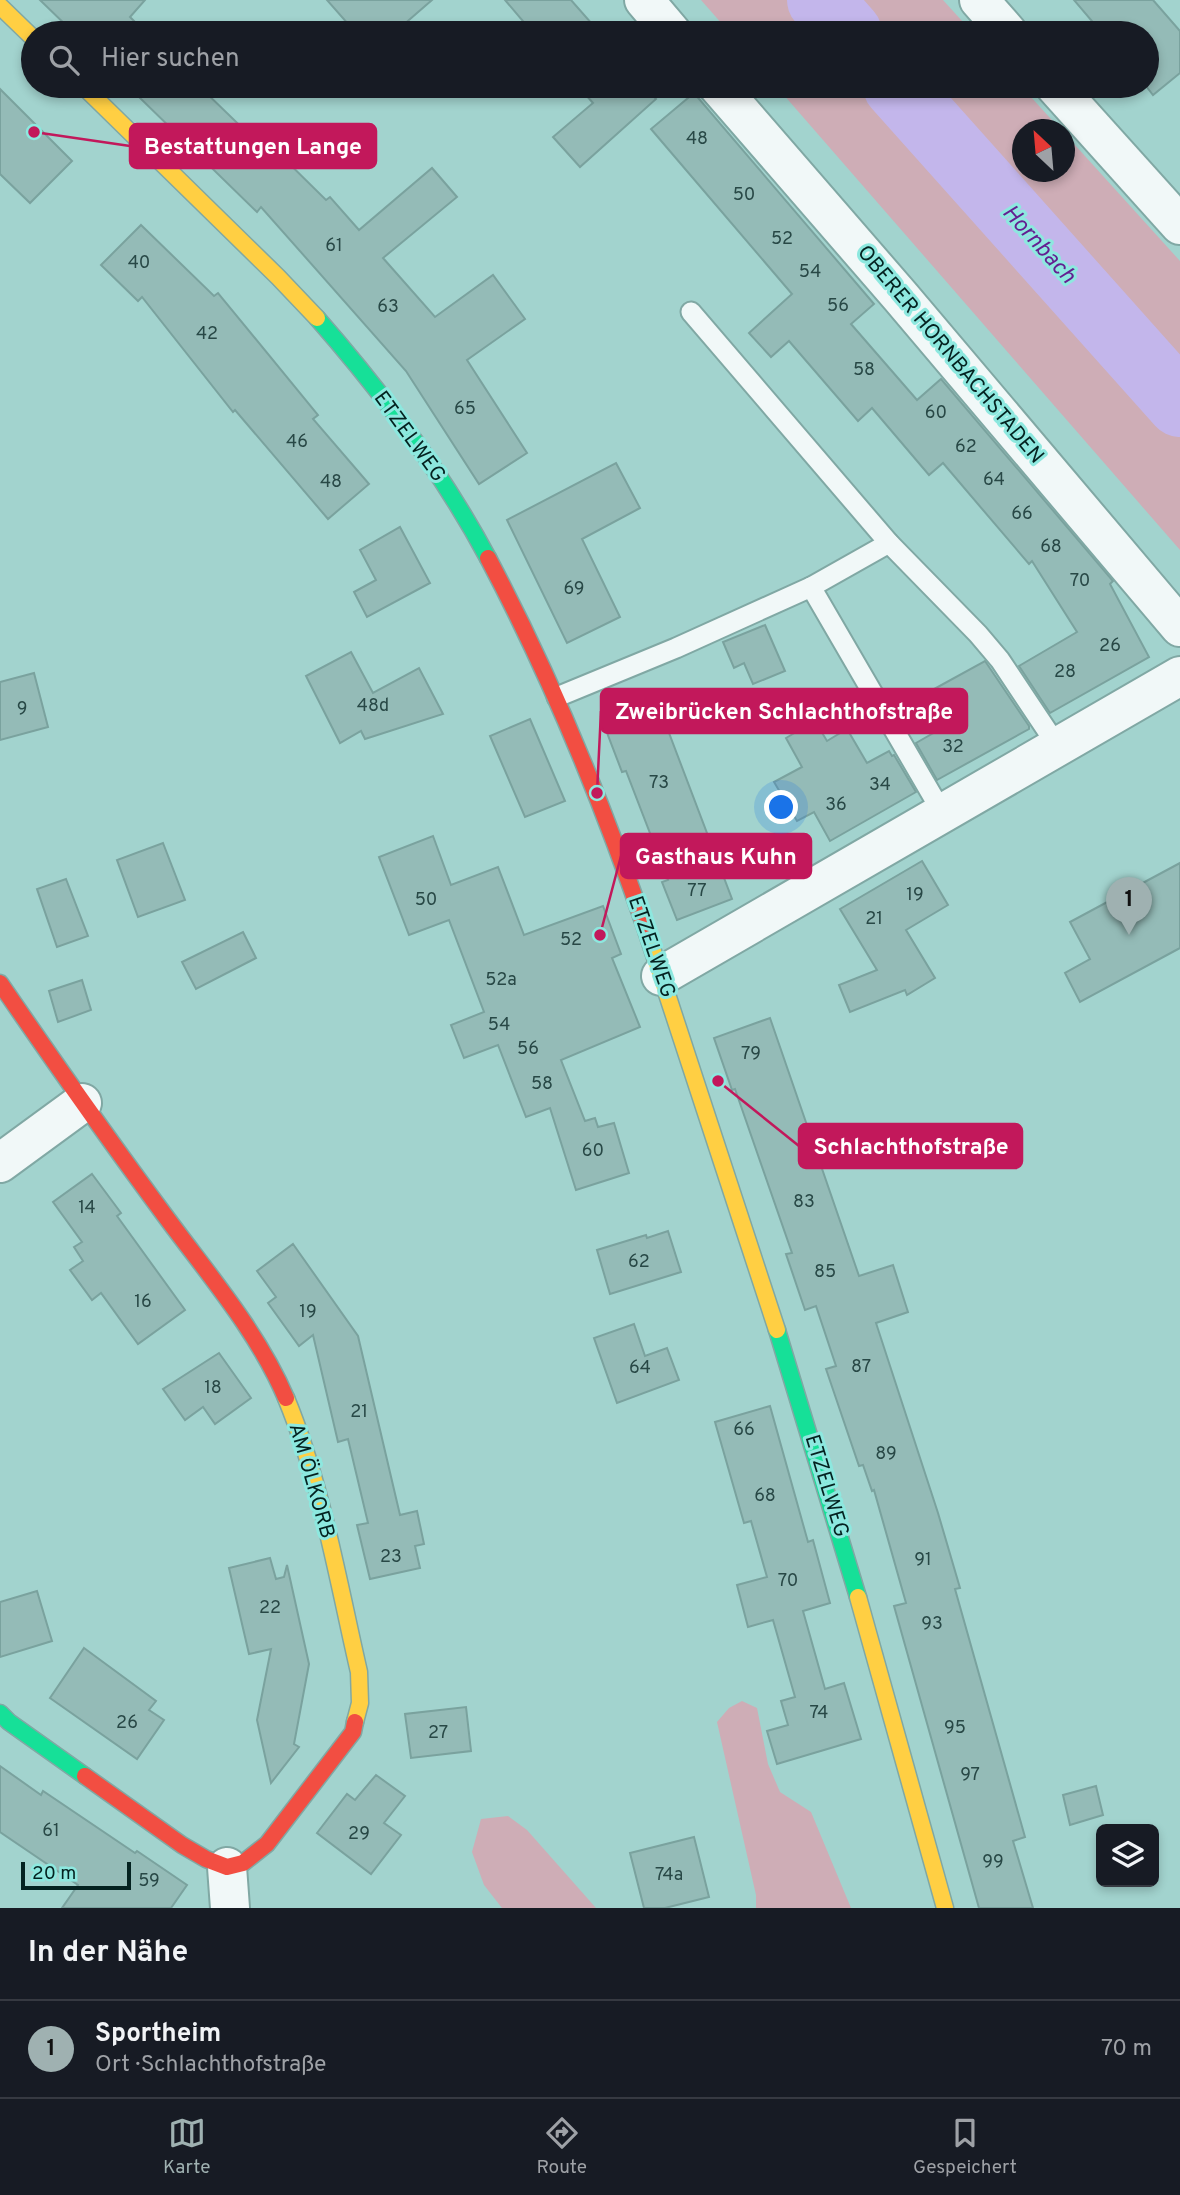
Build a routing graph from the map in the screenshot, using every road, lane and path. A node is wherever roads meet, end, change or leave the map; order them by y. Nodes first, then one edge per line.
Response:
1 (644, 0) edge
2 (978, 0) edge
3 (0, 6) edge
4 (662, 21) edge
5 (997, 21) edge
6 (21, 26) edge
7 (95, 98) edge
8 (728, 98) edge
9 (1066, 98) edge
10 (1180, 225) edge
11 (691, 312) dead end
12 (890, 543) junction
13 (811, 587) junction
14 (1180, 627) edge
15 (1180, 676) edge
16 (557, 696) junction
17 (1058, 747) junction
18 (943, 814) junction
19 (662, 976) junction
20 (0, 983) edge
21 (82, 1103) junction
22 (0, 1163) edge
23 (0, 1713) edge
24 (226, 1867) junction
25 (230, 1908) edge
26 (945, 1908) edge

1 - 4 street
2 - 5 street
3 - 6 street
7 - 16 street, ETZELWEG
8 - 14 street, OBERER HORNBACHSTADEN
9 - 10 street
11 - 12 lane
12 - 13 lane
12 - 17 lane
13 - 16 lane
13 - 18 lane
15 - 17 street
16 - 19 street, ETZELWEG
17 - 18 street
18 - 19 street
19 - 26 street, ETZELWEG
20 - 21 street, AM ÖLKORB
21 - 22 street
21 - 24 street, AM ÖLKORB
23 - 24 street
24 - 25 street

